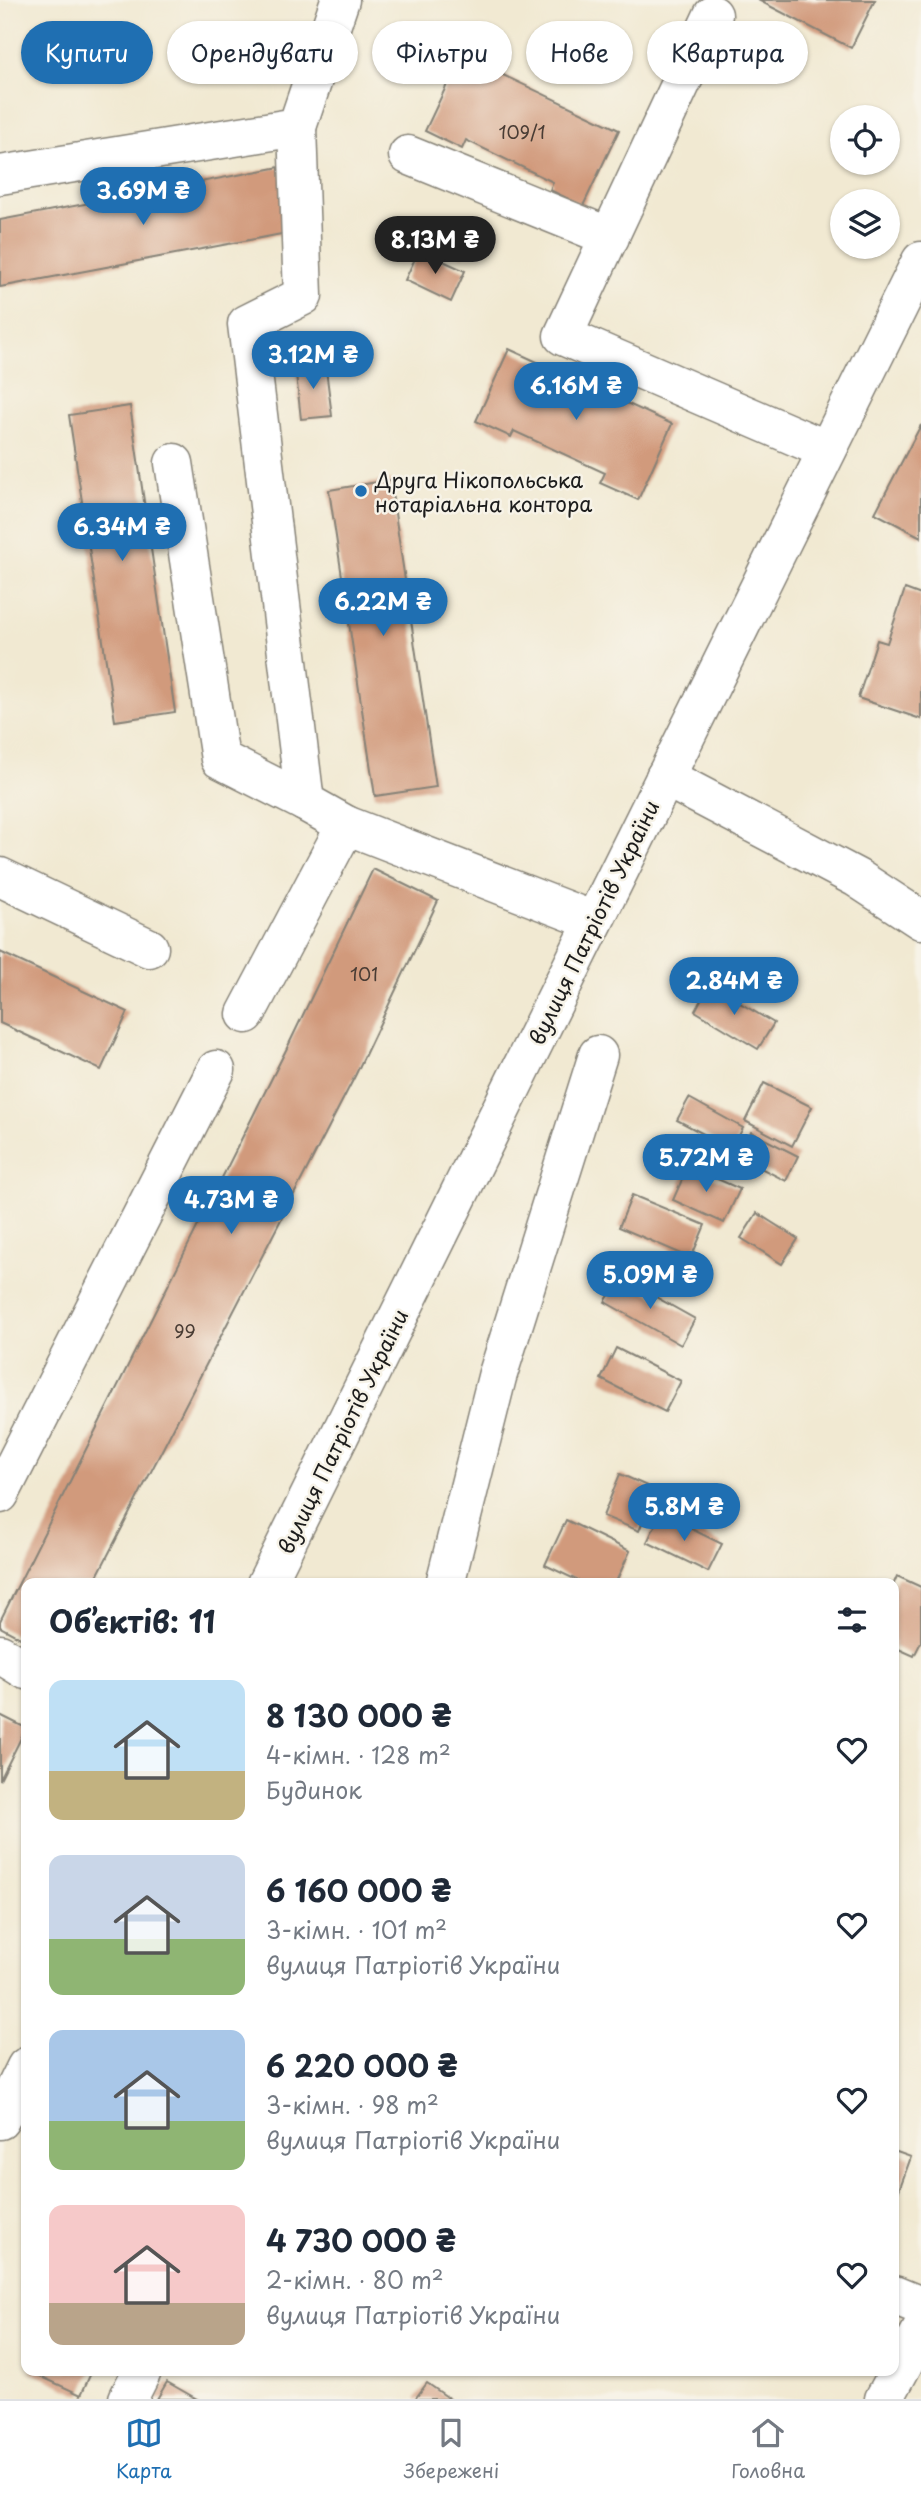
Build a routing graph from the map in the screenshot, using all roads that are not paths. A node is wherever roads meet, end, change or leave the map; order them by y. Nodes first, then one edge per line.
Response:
1 (340, 0) edge
2 (713, 15) dead end
3 (298, 127) junction
4 (408, 155) dead end
5 (0, 175) edge
6 (610, 237) junction
7 (921, 261) edge
8 (827, 450) junction
9 (174, 463) dead end
10 (665, 777) junction
11 (305, 802) junction
12 (346, 825) junction
13 (0, 877) edge
14 (921, 920) edge
15 (594, 921) junction
16 (149, 948) dead end
17 (246, 1014) dead end
18 (598, 1055) dead end
19 (216, 1070) dead end
20 (0, 1494) edge
21 (269, 1578) edge
22 (446, 1578) edge
23 (0, 1654) edge
24 (21, 1667) edge
25 (21, 2077) edge
26 (0, 2120) edge
27 (899, 2297) edge
28 (921, 2306) edge
29 (921, 2331) edge
30 (899, 2371) edge
31 (140, 2376) edge
32 (897, 2376) edge
33 (128, 2399) edge
34 (884, 2399) edge

1 - 3 main road
2 - 6 main road
3 - 5 main road
3 - 11 main road
4 - 6 main road
6 - 8 main road
7 - 8 main road, вулиця Патріотів України
8 - 10 main road, вулиця Патріотів України
9 - 11 main road
10 - 14 main road
10 - 15 main road, вулиця Патріотів України
11 - 12 main road
12 - 15 main road
12 - 17 main road
13 - 16 main road
15 - 21 main road, вулиця Патріотів України
18 - 22 main road
19 - 20 main road
23 - 24 main road
25 - 26 main road
27 - 28 main road
29 - 30 main road
31 - 33 main road
32 - 34 main road

